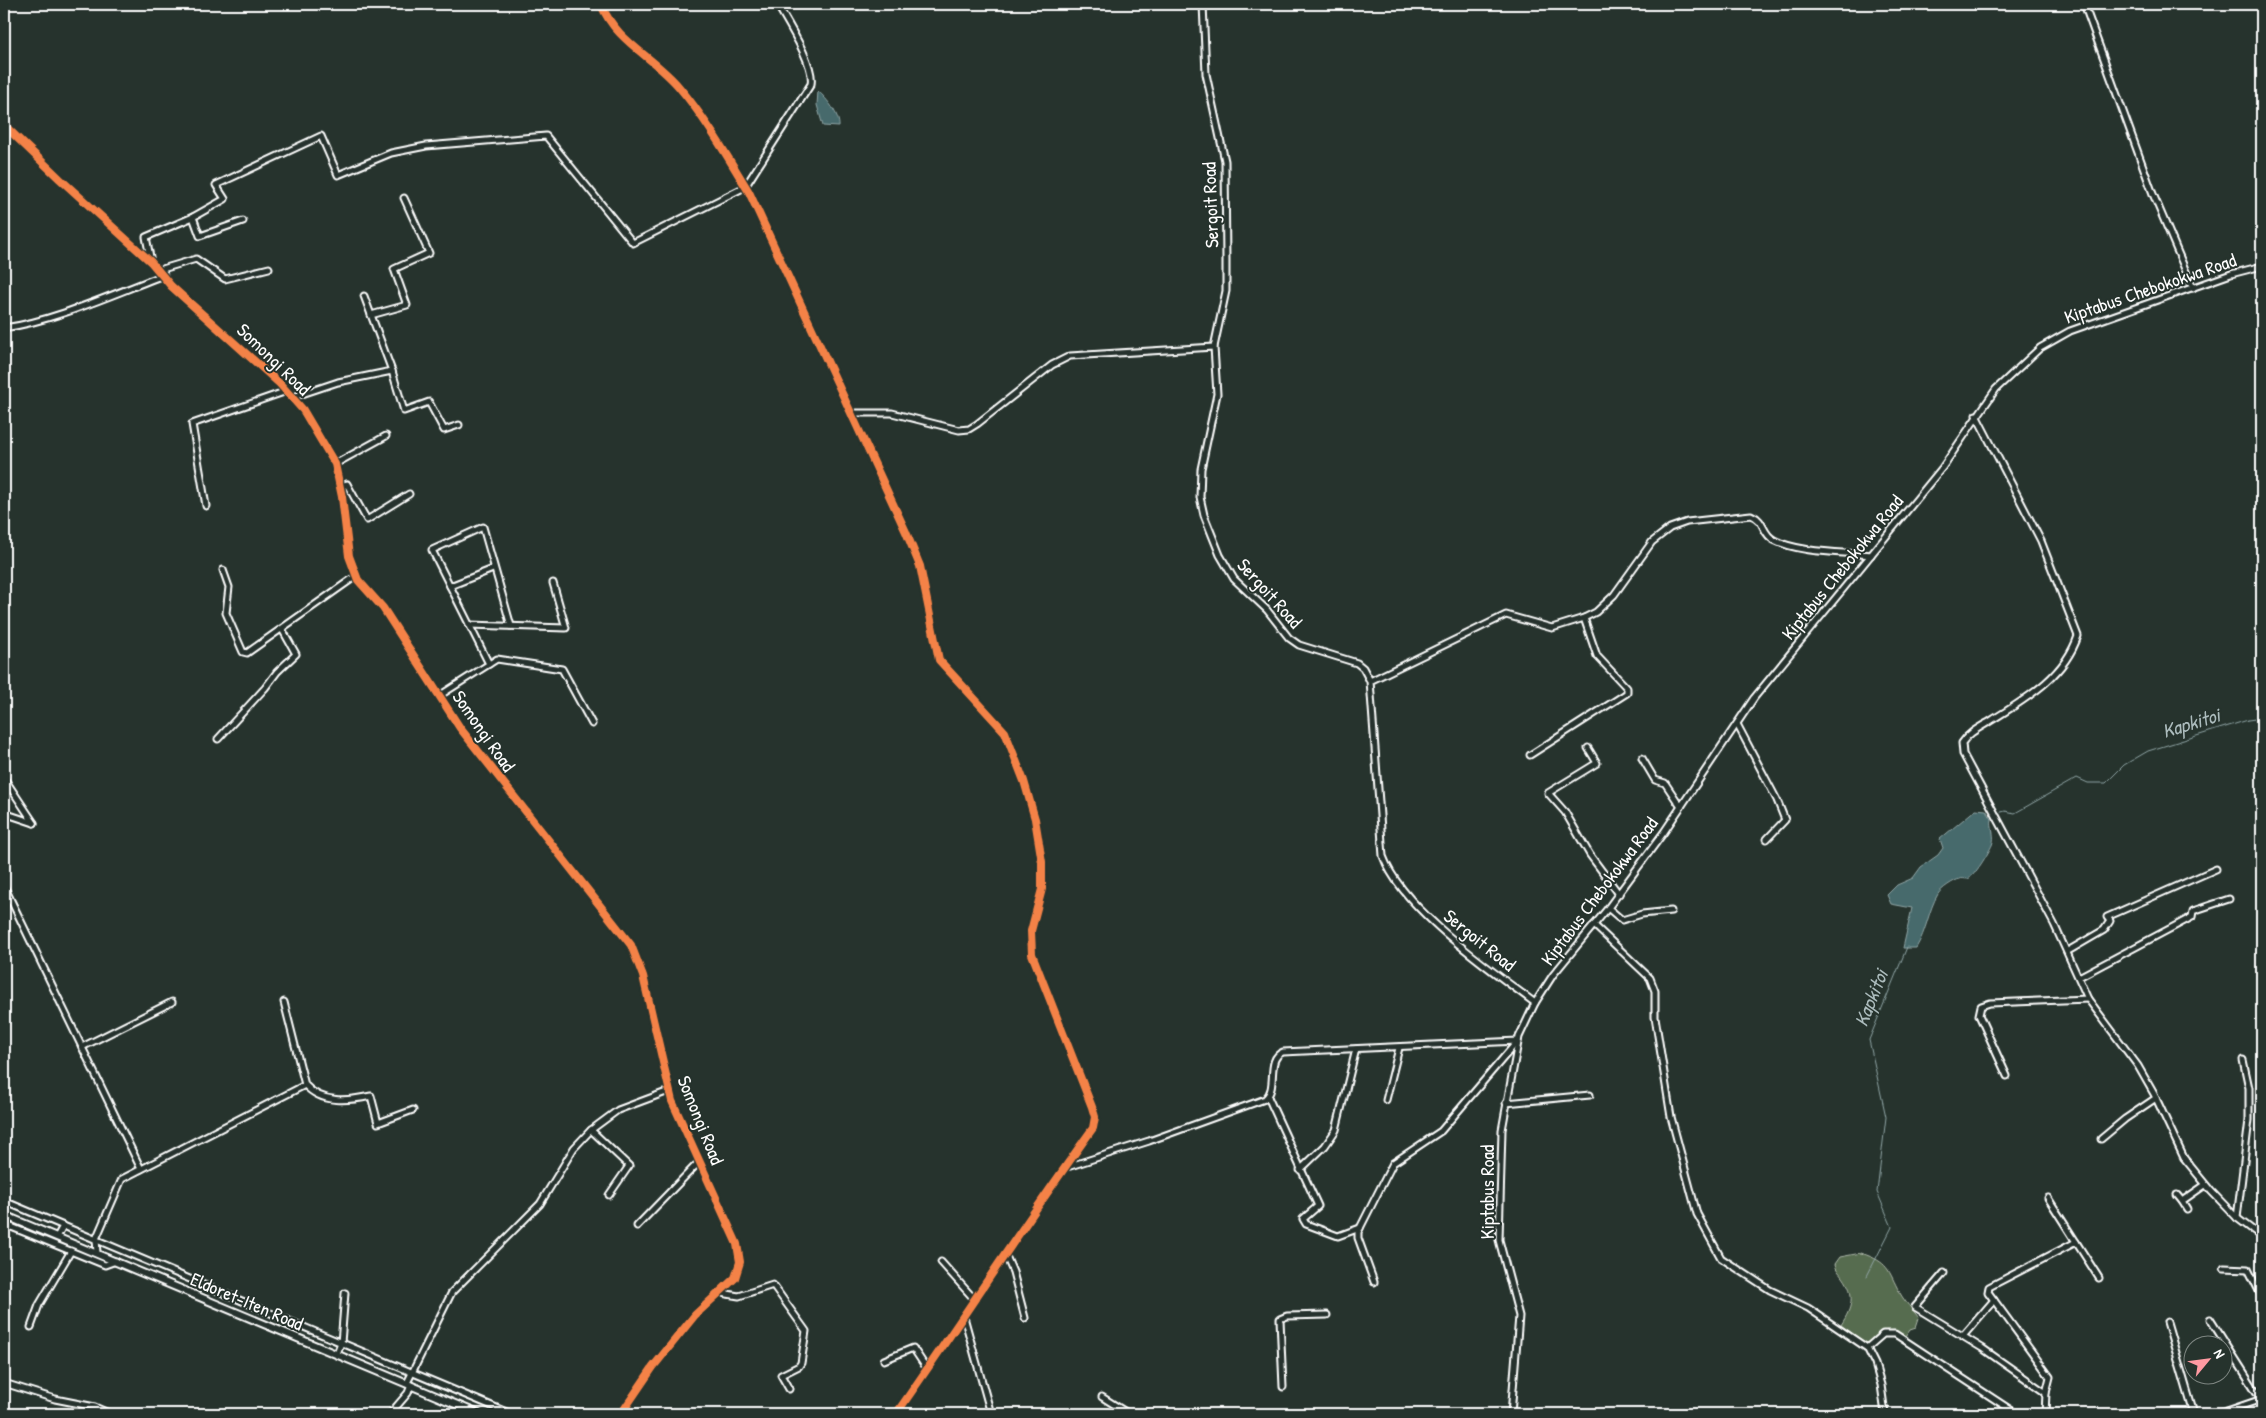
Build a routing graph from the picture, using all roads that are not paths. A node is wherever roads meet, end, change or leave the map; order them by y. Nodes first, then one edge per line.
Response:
1 (601, 4) edge
2 (778, 4) edge
3 (1203, 4) edge
4 (2084, 4) edge
5 (4, 125) edge
6 (745, 187) junction
7 (404, 198) dead end
8 (193, 217) junction
9 (243, 221) dead end
10 (151, 262) junction
11 (2262, 266) edge
12 (269, 268) dead end
13 (159, 270) junction
14 (164, 275) junction
15 (2193, 288) junction
16 (364, 296) dead end
17 (371, 315) junction
18 (4, 328) edge
19 (1214, 347) junction
20 (392, 371) junction
21 (287, 391) junction
22 (293, 397) junction
23 (851, 413) junction
24 (1976, 415) junction
25 (459, 425) dead end
26 (386, 436) dead end
27 (335, 464) junction
28 (340, 486) junction
29 (409, 494) dead end
30 (206, 506) dead end
31 (1871, 555) junction
32 (223, 570) dead end
33 (493, 570) junction
34 (356, 576) junction
35 (553, 583) dead end
36 (450, 586) junction
37 (1584, 618) junction
38 (470, 625) junction
39 (511, 626) junction
40 (282, 629) junction
41 (489, 664) junction
42 (1370, 681) junction
43 (439, 696) junction
44 (592, 724) dead end
45 (1737, 724) junction
46 (218, 738) dead end
47 (1588, 748) dead end
48 (1530, 755) dead end
49 (1642, 758) dead end
50 (4, 778) edge
51 (1681, 807) junction
52 (4, 814) edge
53 (1767, 839) dead end
54 (2216, 869) dead end
55 (4, 886) edge
56 (1619, 894) junction
57 (2229, 899) dead end
58 (1608, 908) junction
59 (1671, 911) dead end
60 (1594, 925) junction
61 (2068, 952) junction
62 (2079, 977) junction
63 (2088, 999) junction
64 (172, 1002) dead end
65 (284, 1002) dead end
66 (1535, 1003) junction
67 (1518, 1041) junction
68 (82, 1047) junction
69 (1399, 1048) junction
70 (1356, 1049) junction
71 (2243, 1060) dead end
72 (2007, 1076) dead end
73 (305, 1085) junction
74 (669, 1092) junction
75 (1590, 1095) dead end
76 (1268, 1097) junction
77 (2156, 1098) junction
78 (1386, 1100) dead end
79 (1506, 1103) junction
80 (413, 1110) dead end
81 (591, 1130) junction
82 (2101, 1139) dead end
83 (699, 1162) junction
84 (1064, 1168) junction
85 (141, 1169) junction
86 (1300, 1170) junction
87 (2205, 1185) junction
88 (609, 1195) dead end
89 (2177, 1195) dead end
90 (2048, 1198) dead end
91 (4, 1201) edge
92 (2182, 1201) junction
93 (2187, 1210) dead end
94 (4, 1215) edge
95 (2237, 1218) junction
96 (4, 1224) edge
97 (63, 1226) junction
98 (637, 1226) dead end
99 (1360, 1228) junction
100 (45, 1232) junction
101 (57, 1237) junction
102 (2262, 1237) edge
103 (96, 1239) junction
104 (45, 1241) junction
105 (2076, 1242) junction
106 (71, 1252) junction
107 (97, 1253) junction
108 (1006, 1256) junction
109 (116, 1261) junction
110 (941, 1262) dead end
111 (2224, 1268) dead end
112 (1944, 1273) dead end
113 (2099, 1278) dead end
114 (1374, 1282) dead end
115 (345, 1293) dead end
116 (721, 1293) junction
117 (2262, 1297) edge
118 (976, 1300) junction
119 (1994, 1300) junction
120 (1326, 1315) dead end
121 (964, 1317) junction
122 (1026, 1318) dead end
123 (2210, 1319) dead end
124 (2167, 1322) dead end
125 (31, 1327) dead end
126 (1963, 1336) junction
127 (341, 1343) junction
128 (1867, 1348) junction
129 (337, 1354) junction
130 (884, 1360) dead end
131 (928, 1369) junction
132 (414, 1373) junction
133 (4, 1383) edge
134 (409, 1384) junction
135 (1283, 1387) dead end
136 (789, 1389) dead end
137 (2046, 1393) junction
138 (1102, 1397) dead end
139 (2262, 1399) edge
140 (111, 1414) edge
141 (390, 1414) edge
142 (479, 1414) edge
143 (511, 1414) edge
144 (621, 1414) edge
145 (896, 1414) edge
146 (991, 1414) edge
147 (1129, 1414) edge
148 (1511, 1414) edge
149 (1885, 1414) edge
150 (2017, 1414) edge
151 (2045, 1414) edge
152 (2194, 1414) edge
153 (2218, 1414) edge

1 - 6 street
2 - 6 street
3 - 19 street, Sergoit Road
4 - 15 street
5 - 10 street, Somongi Road
6 - 8 street
6 - 23 street
7 - 17 street
8 - 9 street
8 - 10 street
10 - 13 street, Somongi Road
11 - 15 street, Kiptabus Chebokokwa Road
12 - 13 street
13 - 14 street, Somongi Road
14 - 18 street
14 - 21 street, Somongi Road
15 - 24 street, Kiptabus Chebokokwa Road
16 - 17 street
17 - 20 street
19 - 23 street
19 - 42 street, Sergoit Road
20 - 22 street
20 - 25 street
21 - 22 street, Somongi Road
21 - 30 street
22 - 27 street, Somongi Road
23 - 84 street
24 - 31 street, Kiptabus Chebokokwa Road
24 - 61 street
26 - 27 street
27 - 28 street, Somongi Road
28 - 29 street
28 - 34 street, Somongi Road
31 - 37 street
31 - 45 street, Kiptabus Chebokokwa Road
32 - 40 street
33 - 36 street
33 - 36 street
33 - 39 street
34 - 40 street
34 - 43 street, Somongi Road
35 - 39 street
36 - 38 street
37 - 42 street
37 - 48 street
38 - 39 street
38 - 41 street
40 - 46 street
41 - 43 street
41 - 44 street
42 - 66 street, Sergoit Road
43 - 74 street, Somongi Road
45 - 51 street, Kiptabus Chebokokwa Road
45 - 53 street
47 - 56 street
49 - 51 street
50 - 52 street
51 - 56 street, Kiptabus Chebokokwa Road
54 - 61 street
55 - 68 street
56 - 58 street, Kiptabus Chebokokwa Road
57 - 62 street
58 - 59 street
58 - 60 street, Kiptabus Chebokokwa Road
60 - 66 street, Kiptabus Chebokokwa Road
60 - 128 street
61 - 62 street
62 - 63 street
63 - 72 street
63 - 77 street
64 - 68 street
65 - 73 street
66 - 67 street, Kiptabus Road
67 - 69 street
67 - 79 street, Kiptabus Road
67 - 99 street
68 - 85 street
69 - 70 street
69 - 78 street
70 - 76 street
70 - 86 street
71 - 95 street
73 - 80 street
73 - 85 street
74 - 81 street
74 - 83 street, Somongi Road
75 - 79 street
76 - 84 street
76 - 86 street
77 - 82 street
77 - 87 street
79 - 148 street, Kiptabus Road
81 - 88 street
81 - 132 street
83 - 98 street
83 - 116 street, Somongi Road
84 - 108 street
85 - 103 street
86 - 99 street
87 - 92 street
87 - 95 street
89 - 92 street
90 - 105 street
91 - 97 street
92 - 93 street
94 - 100 main road, Eldoret-Iten Road
95 - 102 street
96 - 104 street
97 - 101 street
97 - 103 street
99 - 114 street
100 - 101 main road, Eldoret-Iten Road
100 - 104 street
101 - 107 main road, Eldoret-Iten Road
103 - 107 street
103 - 127 street
104 - 106 street
105 - 113 street
105 - 119 street
106 - 109 street
106 - 125 street
107 - 109 main road, Eldoret-Iten Road
108 - 118 street
108 - 122 street
109 - 129 main road, Eldoret-Iten Road
110 - 118 street
111 - 117 street
112 - 126 street
115 - 127 street
116 - 136 street
116 - 144 street, Somongi Road
118 - 121 street
119 - 126 street
119 - 137 street
120 - 135 street
121 - 131 street
121 - 146 street
123 - 139 street
124 - 152 street
126 - 137 street
127 - 129 street
127 - 132 street
128 - 149 street
128 - 150 street
129 - 134 main road, Eldoret-Iten Road
130 - 131 street
131 - 145 street
132 - 134 street
132 - 143 street
133 - 140 street
134 - 141 street
134 - 142 main road, Eldoret-Iten Road
137 - 151 street
138 - 147 street
139 - 153 street

